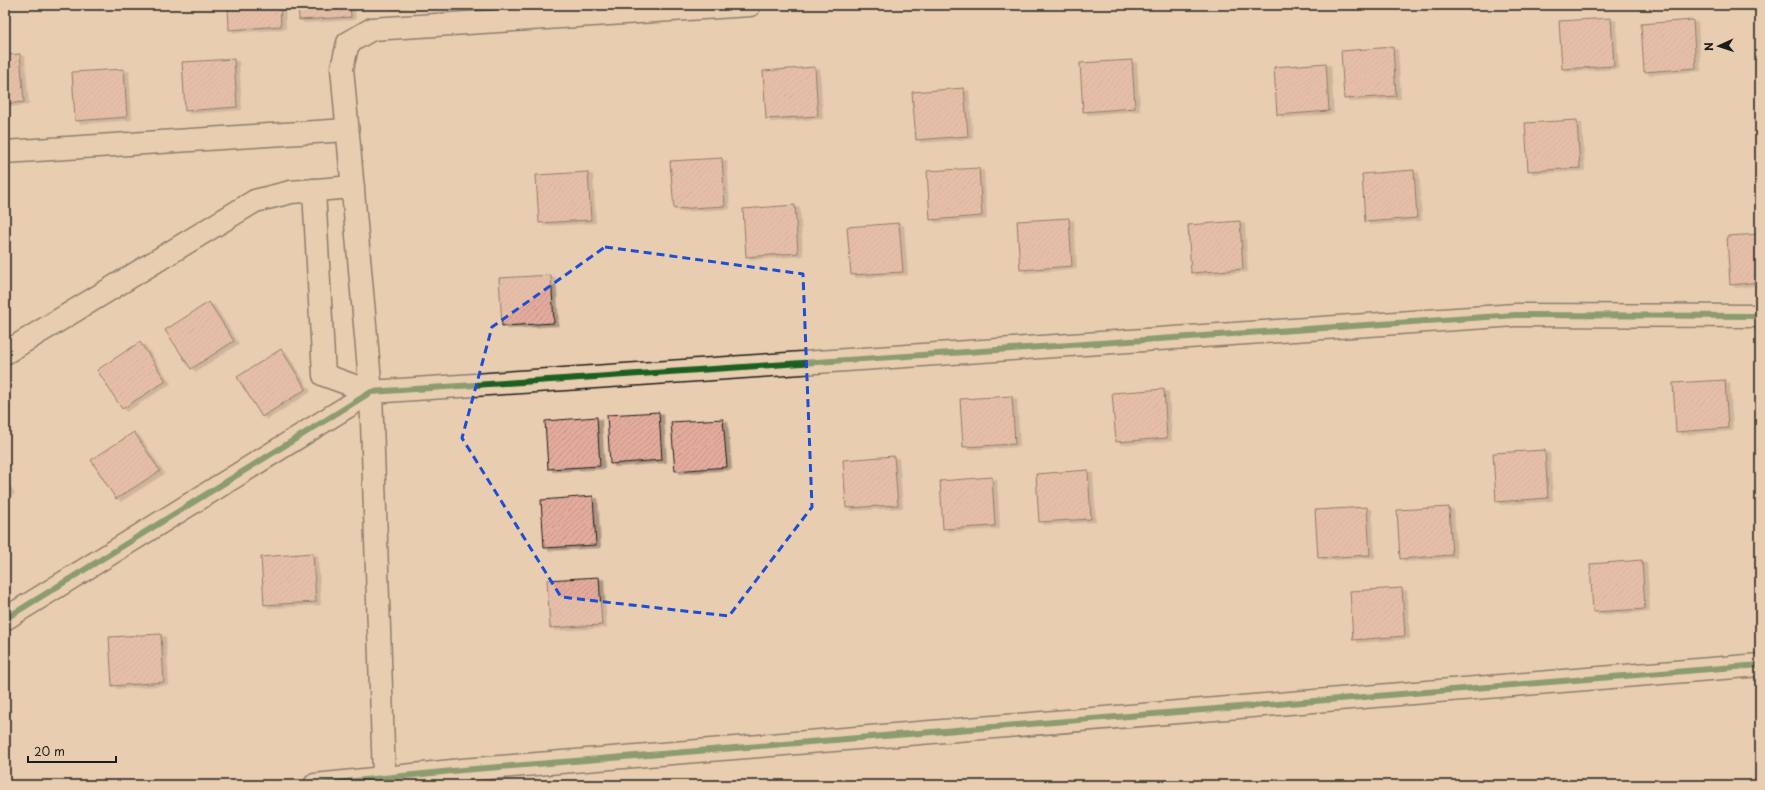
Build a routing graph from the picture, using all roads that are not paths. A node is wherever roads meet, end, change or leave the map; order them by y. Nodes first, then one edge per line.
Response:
1 (750, 5) edge
2 (595, 10) edge
3 (347, 130) junction
4 (5, 152) edge
5 (353, 187) junction
6 (314, 190) junction
7 (1760, 316) edge
8 (5, 353) edge
9 (371, 392) junction
10 (5, 619) edge
11 (1760, 666) edge
12 (384, 777) junction
13 (462, 778) edge
14 (315, 785) edge

1 - 2 street
2 - 3 street
3 - 4 street
3 - 5 street
5 - 6 street
5 - 9 street
6 - 8 street
6 - 9 street
7 - 9 street
9 - 10 street
9 - 12 street
11 - 13 street
12 - 13 street
12 - 14 street

